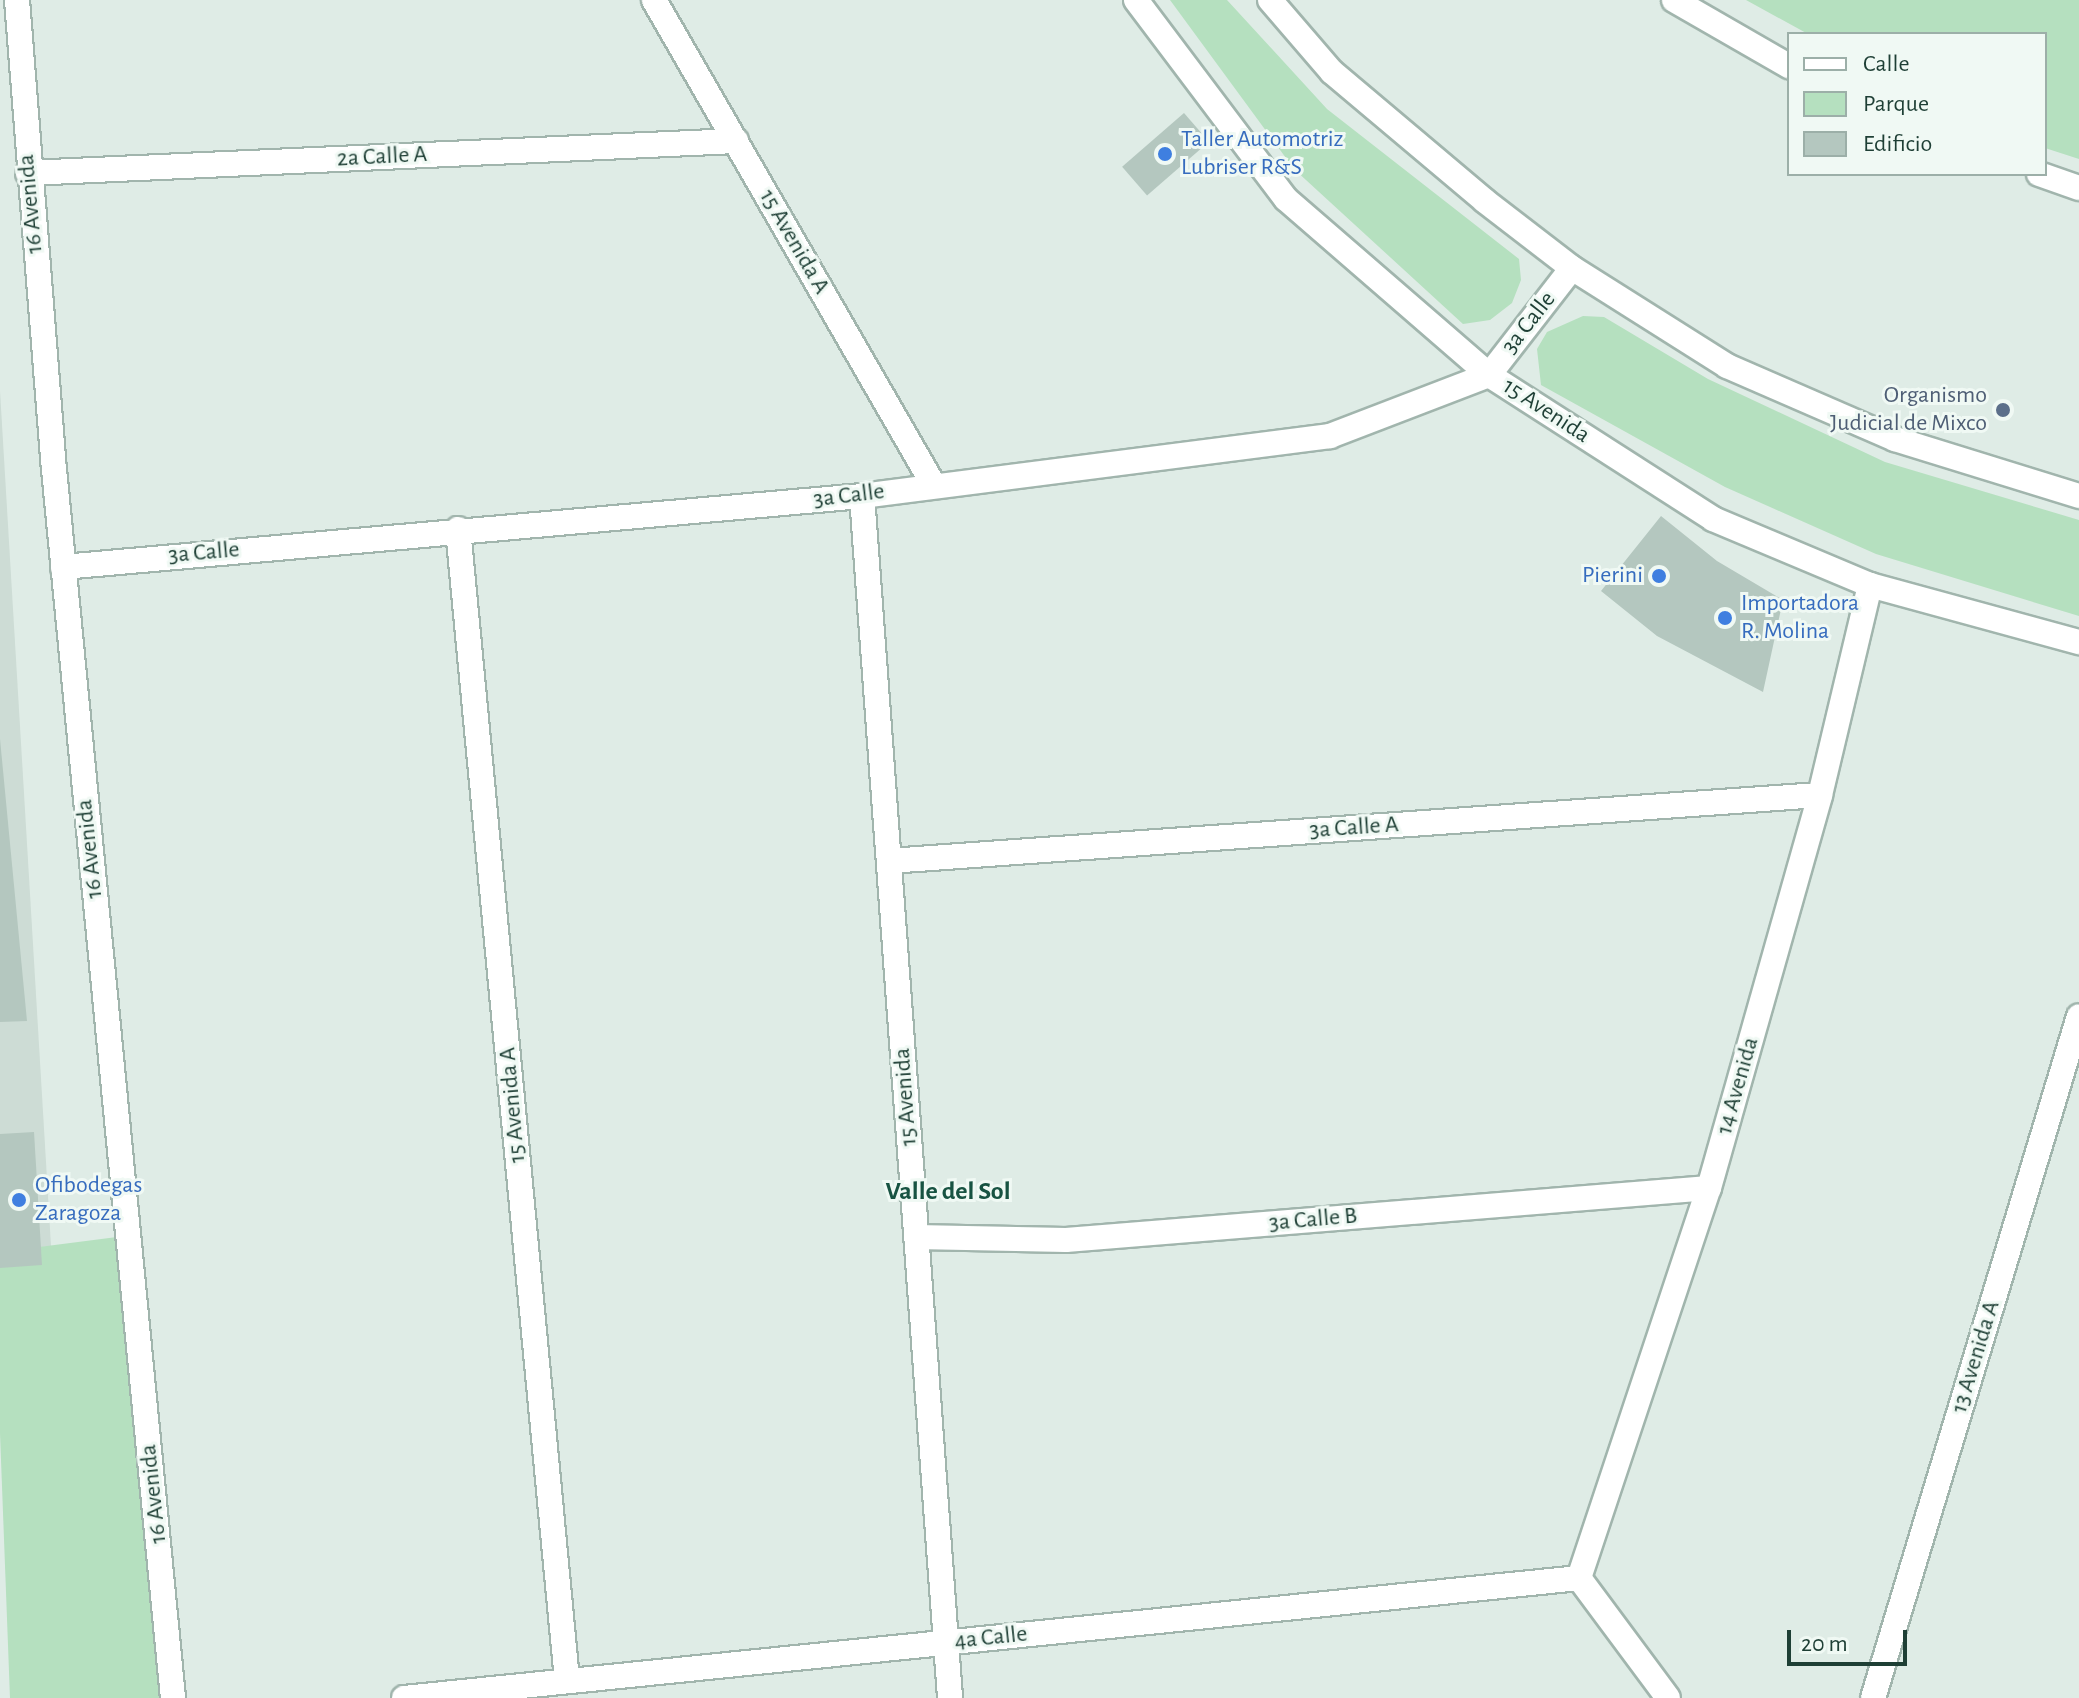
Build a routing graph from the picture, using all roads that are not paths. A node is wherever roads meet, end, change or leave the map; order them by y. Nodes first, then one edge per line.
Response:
1 (17, 0) edge
2 (654, 0) edge
3 (1136, 0) edge
4 (1270, 0) edge
5 (1674, 0) edge
6 (1787, 65) edge
7 (736, 141) junction
8 (28, 173) junction
9 (2045, 176) edge
10 (2079, 188) edge
11 (1572, 268) junction
12 (1489, 375) junction
13 (933, 484) junction
14 (862, 496) junction
15 (2079, 496) edge
16 (458, 529) junction
17 (63, 567) junction
18 (1870, 585) junction
19 (2079, 642) edge
20 (1820, 795) junction
21 (889, 861) junction
22 (2079, 1016) edge
23 (1709, 1188) junction
24 (916, 1237) junction
25 (1579, 1578) junction
26 (946, 1643) junction
27 (567, 1681) junction
28 (173, 1698) edge
29 (404, 1698) edge
30 (950, 1698) edge
31 (1668, 1698) edge
32 (1873, 1698) edge

1 - 8 street, 16 Avenida
2 - 7 street, 15 Avenida A
3 - 12 street, 15 Avenida
4 - 11 street
5 - 6 street
7 - 8 street, 2a Calle A
7 - 13 street, 15 Avenida A
8 - 17 street, 16 Avenida
9 - 10 street
11 - 12 street, 3a Calle
11 - 15 street
12 - 13 street, 3a Calle
12 - 18 street, 15 Avenida
13 - 14 street, 3a Calle
14 - 16 street, 3a Calle
14 - 21 street, 15 Avenida
16 - 17 street, 3a Calle
16 - 27 street, 15 Avenida A
17 - 28 street, 16 Avenida
18 - 19 street, 15 Avenida
18 - 20 street, 14 Avenida
20 - 21 street, 3a Calle A
20 - 23 street, 14 Avenida
21 - 24 street, 15 Avenida
22 - 32 street, 13 Avenida A
23 - 24 street, 3a Calle B
23 - 25 street, 14 Avenida
24 - 26 street, 15 Avenida
25 - 26 street, 4a Calle
25 - 31 street
26 - 27 street, 4a Calle
26 - 30 street, 15 Avenida
27 - 29 street, 4a Calle

